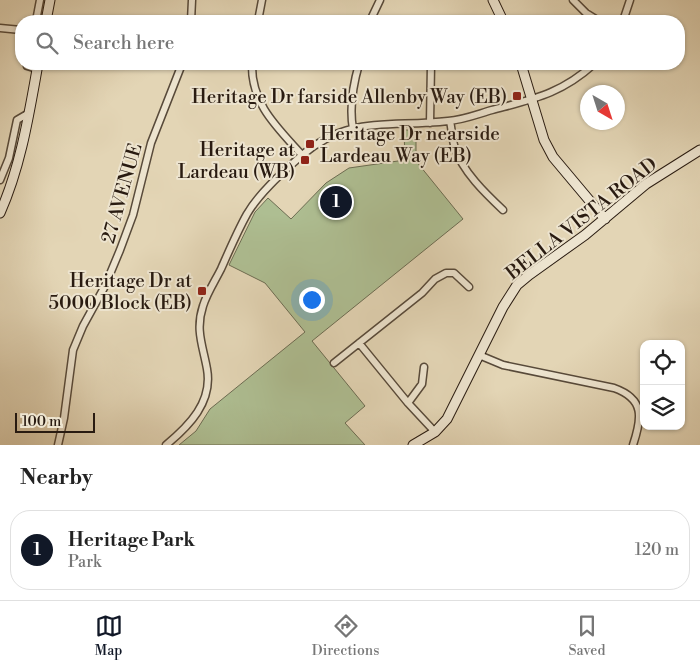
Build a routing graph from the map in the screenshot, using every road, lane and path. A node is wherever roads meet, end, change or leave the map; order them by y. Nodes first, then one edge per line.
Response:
1 (40, 0) edge
2 (50, 0) edge
3 (192, 0) edge
4 (262, 0) edge
5 (380, 0) edge
6 (493, 0) edge
7 (572, 0) edge
8 (630, 0) edge
9 (37, 15) edge
10 (47, 15) edge
11 (191, 15) edge
12 (259, 15) edge
13 (373, 15) edge
14 (500, 15) edge
15 (589, 15) edge
16 (626, 15) edge
17 (0, 28) edge
18 (15, 29) edge
19 (37, 70) edge
20 (180, 70) edge
21 (252, 70) edge
22 (357, 70) edge
23 (431, 70) edge
24 (523, 70) edge
25 (586, 70) edge
26 (533, 99) junction
27 (29, 113) junction
28 (450, 121) junction
29 (430, 123) junction
30 (353, 129) junction
31 (700, 150) edge
32 (302, 156) junction
33 (0, 180) edge
34 (503, 210) dead end
35 (0, 213) edge
36 (605, 219) junction
37 (470, 287) dead end
38 (360, 343) junction
39 (480, 355) junction
40 (334, 363) dead end
41 (424, 367) dead end
42 (408, 403) junction
43 (435, 432) junction
44 (58, 445) edge
45 (166, 445) edge
46 (413, 445) edge
47 (633, 445) edge

1 - 9 street
2 - 10 street
3 - 11 street
4 - 12 street
5 - 13 street
6 - 14 street
7 - 15 street
8 - 16 street
17 - 18 street
19 - 27 street
20 - 44 street, 27 AVENUE
21 - 32 street
22 - 30 street
23 - 29 street
24 - 26 street
25 - 26 street
26 - 28 street
26 - 36 street
27 - 33 street
27 - 35 street
28 - 29 street
28 - 34 street
29 - 30 street
30 - 32 street
31 - 36 street, BELLA VISTA ROAD
32 - 45 street
36 - 39 street, BELLA VISTA ROAD
37 - 38 street
38 - 40 street
38 - 42 street
39 - 43 street, BELLA VISTA ROAD
39 - 47 street
41 - 42 street
42 - 43 street
43 - 46 street, BELLA VISTA ROAD

